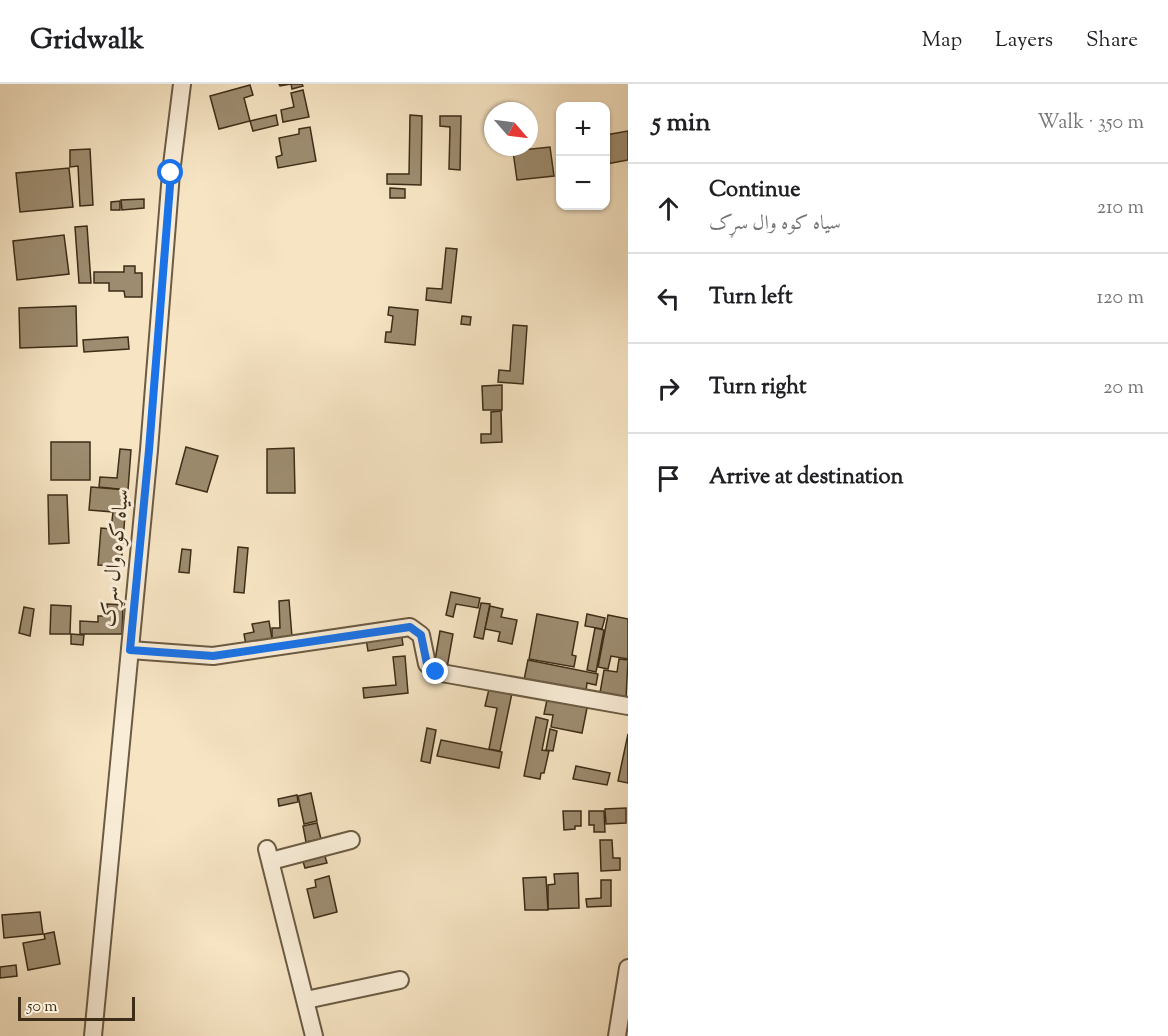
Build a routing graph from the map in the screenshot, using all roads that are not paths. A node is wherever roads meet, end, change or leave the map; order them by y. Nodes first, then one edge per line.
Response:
1 (182, 84) edge
2 (130, 650) junction
3 (628, 706) edge
4 (351, 840) dead end
5 (628, 968) edge
6 (400, 980) dead end
7 (306, 1000) junction
8 (93, 1036) edge
9 (314, 1036) edge
10 (617, 1036) edge

1 - 2 street, سیاه کوه وال سړک
2 - 3 street
2 - 8 street, سیاه کوه وال سړک
4 - 7 street
5 - 10 street
6 - 7 street
7 - 9 street

